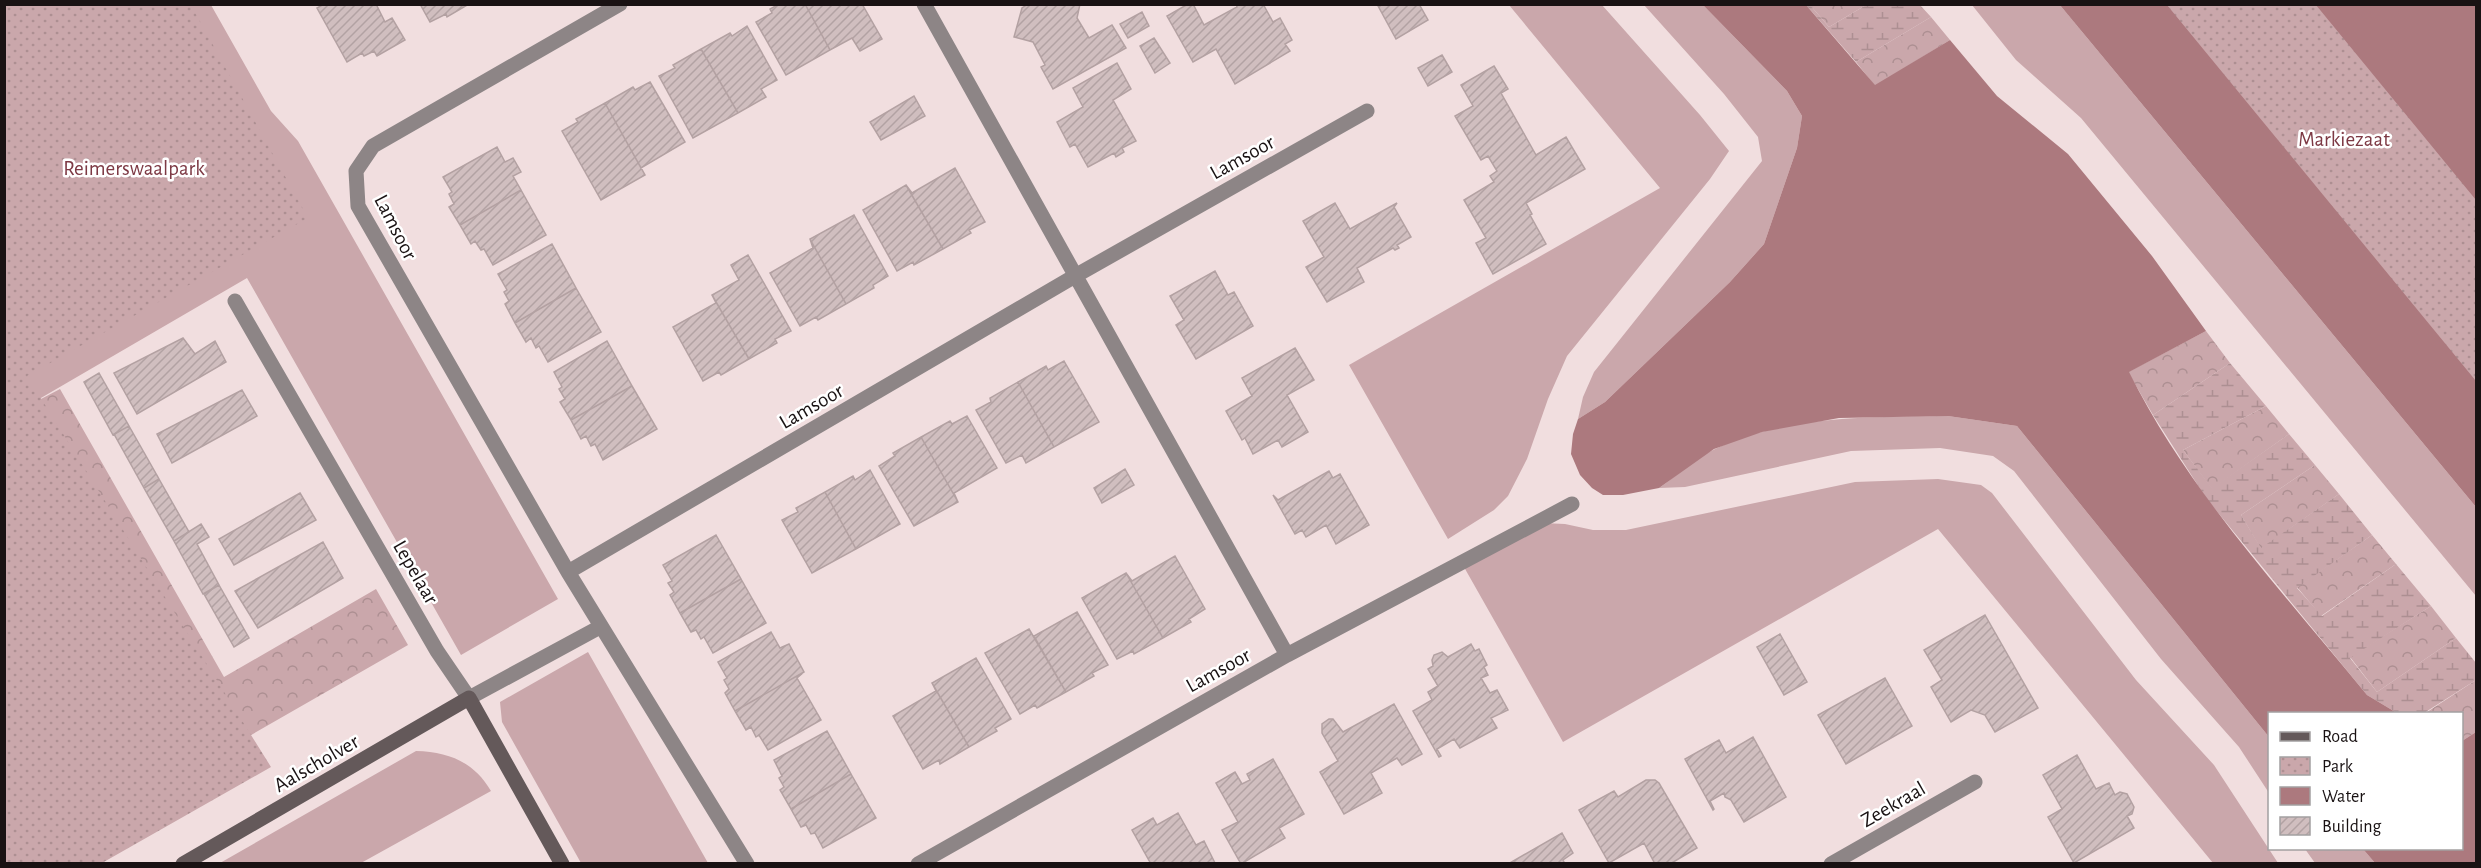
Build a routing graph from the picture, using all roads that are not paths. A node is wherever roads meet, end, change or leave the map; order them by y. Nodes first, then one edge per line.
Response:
1 (620, 4) edge
2 (924, 4) edge
3 (1367, 111) dead end
4 (1075, 276) junction
5 (235, 301) dead end
6 (1572, 504) dead end
7 (568, 572) junction
8 (600, 627) junction
9 (1287, 655) junction
10 (469, 699) junction
11 (1975, 782) dead end
12 (183, 864) edge
13 (562, 864) edge
14 (747, 864) edge
15 (918, 864) edge
16 (1831, 864) edge

1 - 7 street, Lamsoor
2 - 4 street
3 - 4 street, Lamsoor
4 - 7 street, Lamsoor
4 - 9 street
5 - 10 street, Lepelaar
6 - 9 street, Lamsoor
7 - 8 street, Lamsoor
8 - 10 street
8 - 14 street, Lamsoor
9 - 15 street, Lamsoor
10 - 12 street, Aalscholver
10 - 13 street, Lepelaar
11 - 16 street, Zeekraal

